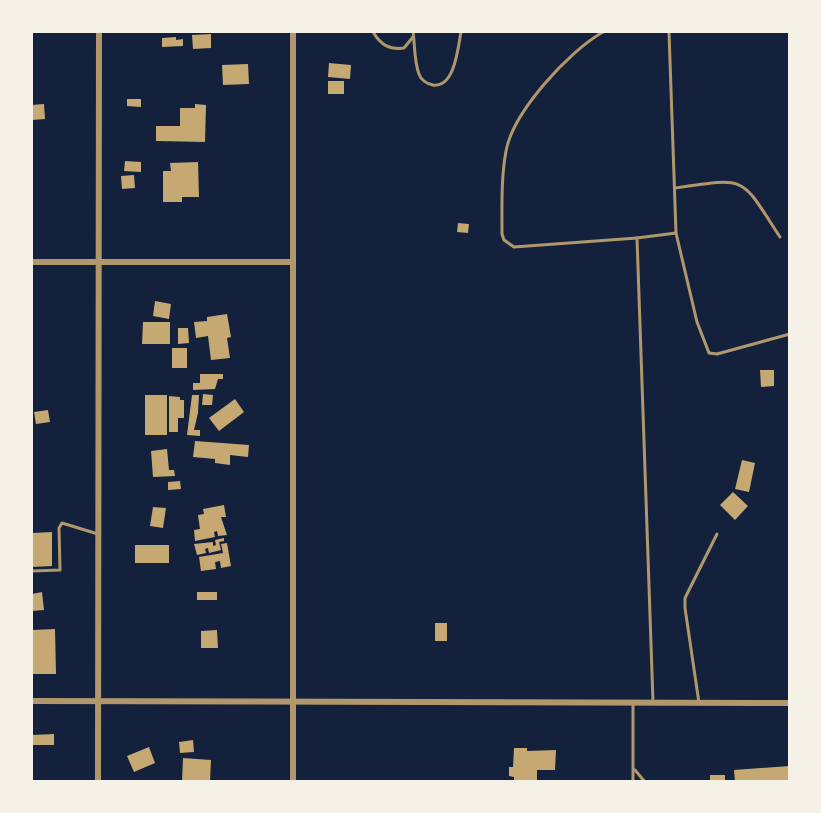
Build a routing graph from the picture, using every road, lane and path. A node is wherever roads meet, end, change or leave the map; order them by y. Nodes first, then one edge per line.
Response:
1 (99, 32) edge
2 (293, 32) edge
3 (373, 32) edge
4 (460, 32) edge
5 (603, 32) edge
6 (669, 32) edge
7 (413, 33) edge
8 (675, 188) junction
9 (676, 233) junction
10 (780, 237) dead end
11 (637, 238) junction
12 (32, 262) edge
13 (99, 262) junction
14 (291, 262) junction
15 (789, 334) edge
16 (98, 534) junction
17 (717, 534) dead end
18 (32, 571) edge
19 (32, 701) edge
20 (97, 701) junction
21 (633, 702) junction
22 (653, 702) junction
23 (292, 703) junction
24 (699, 703) junction
25 (789, 703) edge
26 (633, 768) junction
27 (98, 782) edge
28 (293, 782) edge
29 (633, 782) edge
30 (645, 782) edge

1 - 13 street
2 - 14 street
3 - 7 lane
4 - 7 lane
5 - 11 lane
6 - 8 lane
8 - 9 lane
8 - 10 lane
9 - 11 lane
9 - 15 lane
11 - 22 lane
12 - 13 street
13 - 14 street
13 - 16 street
14 - 23 street
16 - 18 lane
16 - 20 street
17 - 24 lane
19 - 20 street
20 - 23 street
20 - 27 street
21 - 22 street
21 - 23 street
21 - 26 lane
22 - 24 street
23 - 28 street
24 - 25 street
26 - 29 lane
26 - 30 lane

